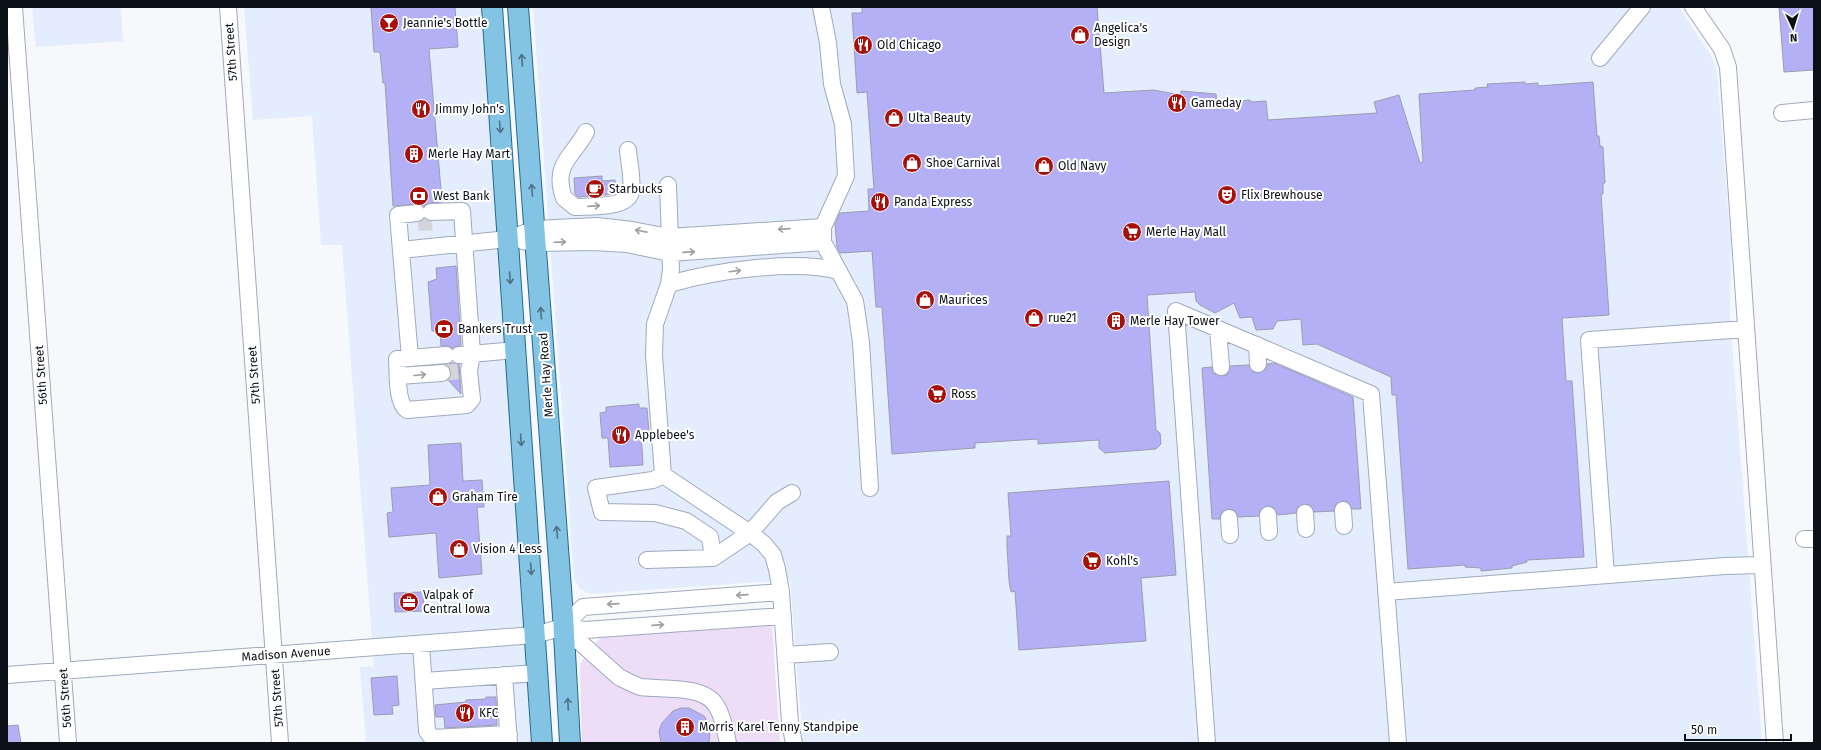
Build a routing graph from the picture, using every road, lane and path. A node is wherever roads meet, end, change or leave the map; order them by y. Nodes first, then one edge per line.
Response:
1 (14, 7) edge
2 (228, 7) edge
3 (492, 7) edge
4 (518, 7) edge
5 (821, 7) edge
6 (1642, 7) edge
7 (1693, 7) edge
8 (1600, 58) dead end
9 (1814, 110) edge
10 (1782, 112) dead end
11 (586, 132) dead end
12 (628, 150) dead end
13 (668, 186) dead end
14 (823, 235) junction
15 (536, 236) junction
16 (670, 237) junction
17 (508, 239) junction
18 (465, 244) junction
19 (788, 245) junction
20 (401, 250) junction
21 (670, 253) junction
22 (756, 269) junction
23 (839, 271) junction
24 (669, 284) junction
25 (1218, 329) junction
26 (1746, 329) junction
27 (1257, 345) junction
28 (515, 350) junction
29 (459, 354) junction
30 (410, 358) junction
31 (1258, 364) dead end
32 (1221, 367) dead end
33 (442, 373) tunnel mouth
34 (398, 376) junction
35 (663, 475) junction
36 (870, 488) dead end
37 (792, 493) dead end
38 (1343, 510) dead end
39 (1305, 513) dead end
40 (1268, 515) dead end
41 (1229, 518) dead end
42 (1344, 526) dead end
43 (1306, 529) dead end
44 (1269, 532) dead end
45 (750, 533) junction
46 (1230, 535) dead end
47 (713, 558) junction
48 (648, 560) dead end
49 (1762, 565) junction
50 (1606, 575) junction
51 (781, 592) junction
52 (1386, 592) junction
53 (783, 616) junction
54 (563, 627) junction
55 (535, 636) junction
56 (421, 644) junction
57 (830, 652) dead end
58 (274, 655) junction
59 (786, 655) junction
60 (63, 671) junction
61 (538, 673) junction
62 (504, 675) junction
63 (7, 676) edge
64 (424, 681) junction
65 (509, 738) edge
66 (68, 743) edge
67 (280, 743) edge
68 (542, 743) edge
69 (570, 743) edge
70 (728, 743) edge
71 (794, 743) edge
72 (1207, 743) edge
73 (1398, 743) edge
74 (1775, 743) edge

1 - 60 street, 56th Street
2 - 58 street, 57th Street
3 -> 17 main road
15 -> 4 main road, Merle Hay Road
5 - 14 street
6 - 8 street
7 - 26 street
9 - 10 street
11 -> 12 street
13 - 16 street
14 -> 16 street
14 - 19 street
14 - 23 street
16 -> 15 street
15 - 17 street
15 -> 21 street
54 -> 15 main road, Merle Hay Road
16 - 21 street
17 - 18 street
17 -> 28 main road
18 - 20 street
18 - 20 street
18 - 29 street
21 -> 19 street
19 - 22 street
20 - 30 street
21 - 24 street
22 - 23 street
24 -> 22 street
23 - 36 street
24 - 35 street
25 - 27 street
25 - 32 street
25 - 72 street
26 - 49 street
26 - 50 street
27 - 31 street
27 - 52 street
28 - 29 street
28 -> 55 main road
29 - 30 street
29 - 34 street
30 - 34 street
34 -> 33 street
35 - 45 street
35 - 47 street
37 - 45 street
38 - 42 street
39 - 43 street
40 - 44 street
41 - 46 street
45 - 47 street
45 - 51 street
47 - 48 street
49 - 50 street
49 - 74 street
50 - 52 street
51 - 53 street
51 -> 54 street
52 - 73 street
54 -> 53 street
53 - 59 street
54 - 55 street, Madison Avenue
69 -> 54 main road, Merle Hay Road
54 - 70 street
55 - 56 street, Madison Avenue
55 - 61 main road
56 - 58 street, Madison Avenue
56 - 64 street
57 - 59 street
58 - 60 street, Madison Avenue
58 - 67 street, 57th Street
59 - 71 street
60 - 63 street, Madison Avenue
60 - 66 street, 56th Street
61 - 62 street
61 - 68 main road
62 - 64 street
62 - 65 street
64 - 65 street

